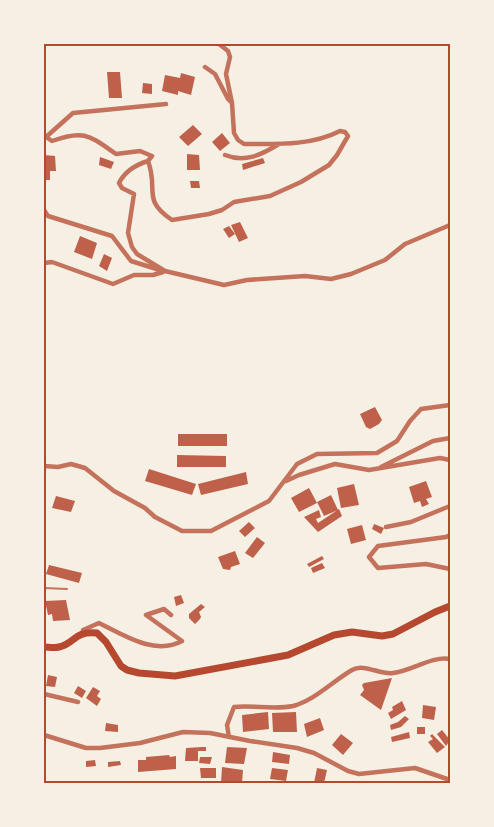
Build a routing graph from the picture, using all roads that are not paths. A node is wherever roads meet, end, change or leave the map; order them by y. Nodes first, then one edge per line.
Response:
1 (219, 44) edge
2 (205, 68) dead end
3 (166, 104) dead end
4 (232, 104) junction
5 (279, 144) junction
6 (225, 154) dead end
7 (148, 161) junction
8 (44, 210) edge
9 (450, 225) edge
10 (44, 264) edge
11 (165, 271) junction
12 (450, 405) edge
13 (450, 438) edge
14 (450, 460) edge
15 (44, 466) edge
16 (381, 467) junction
17 (284, 483) junction
18 (450, 506) edge
19 (386, 527) dead end
20 (450, 535) edge
21 (450, 569) edge
22 (44, 588) edge
23 (67, 589) dead end
24 (450, 606) edge
25 (171, 615) dead end
26 (82, 633) junction
27 (44, 647) edge
28 (450, 659) edge
29 (44, 694) edge
30 (78, 702) dead end
31 (44, 735) edge
32 (229, 736) junction
33 (450, 780) edge

1 - 4 street
2 - 4 street
3 - 7 street
4 - 5 street
5 - 6 street
5 - 7 street
7 - 11 street
8 - 11 street
9 - 11 street
10 - 11 street
12 - 17 street
13 - 16 street
14 - 16 street
15 - 17 street
16 - 17 street
18 - 19 street
20 - 21 street
22 - 23 lane
24 - 26 main road
25 - 26 street
26 - 27 main road
28 - 32 street
29 - 30 street
31 - 32 street
32 - 33 street

